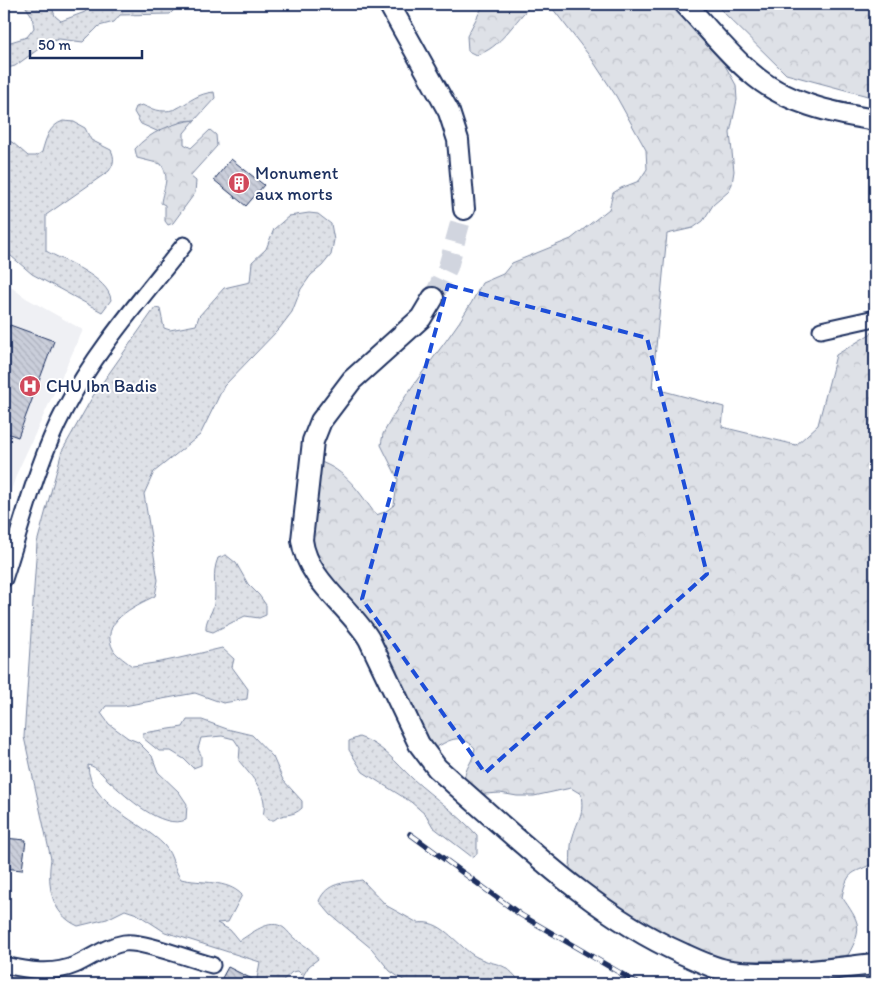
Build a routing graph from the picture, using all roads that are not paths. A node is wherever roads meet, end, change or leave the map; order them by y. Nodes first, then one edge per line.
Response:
1 (389, 4) edge
2 (685, 4) edge
3 (875, 120) edge
4 (464, 209) tunnel mouth
5 (184, 245) dead end
6 (433, 298) tunnel mouth
7 (875, 318) edge
8 (821, 330) dead end
9 (4, 580) edge
10 (875, 964) edge
11 (4, 966) edge
12 (212, 966) dead end

1 - 4 main road
2 - 3 main road
5 - 9 street
6 - 10 main road
7 - 8 street
11 - 12 street

